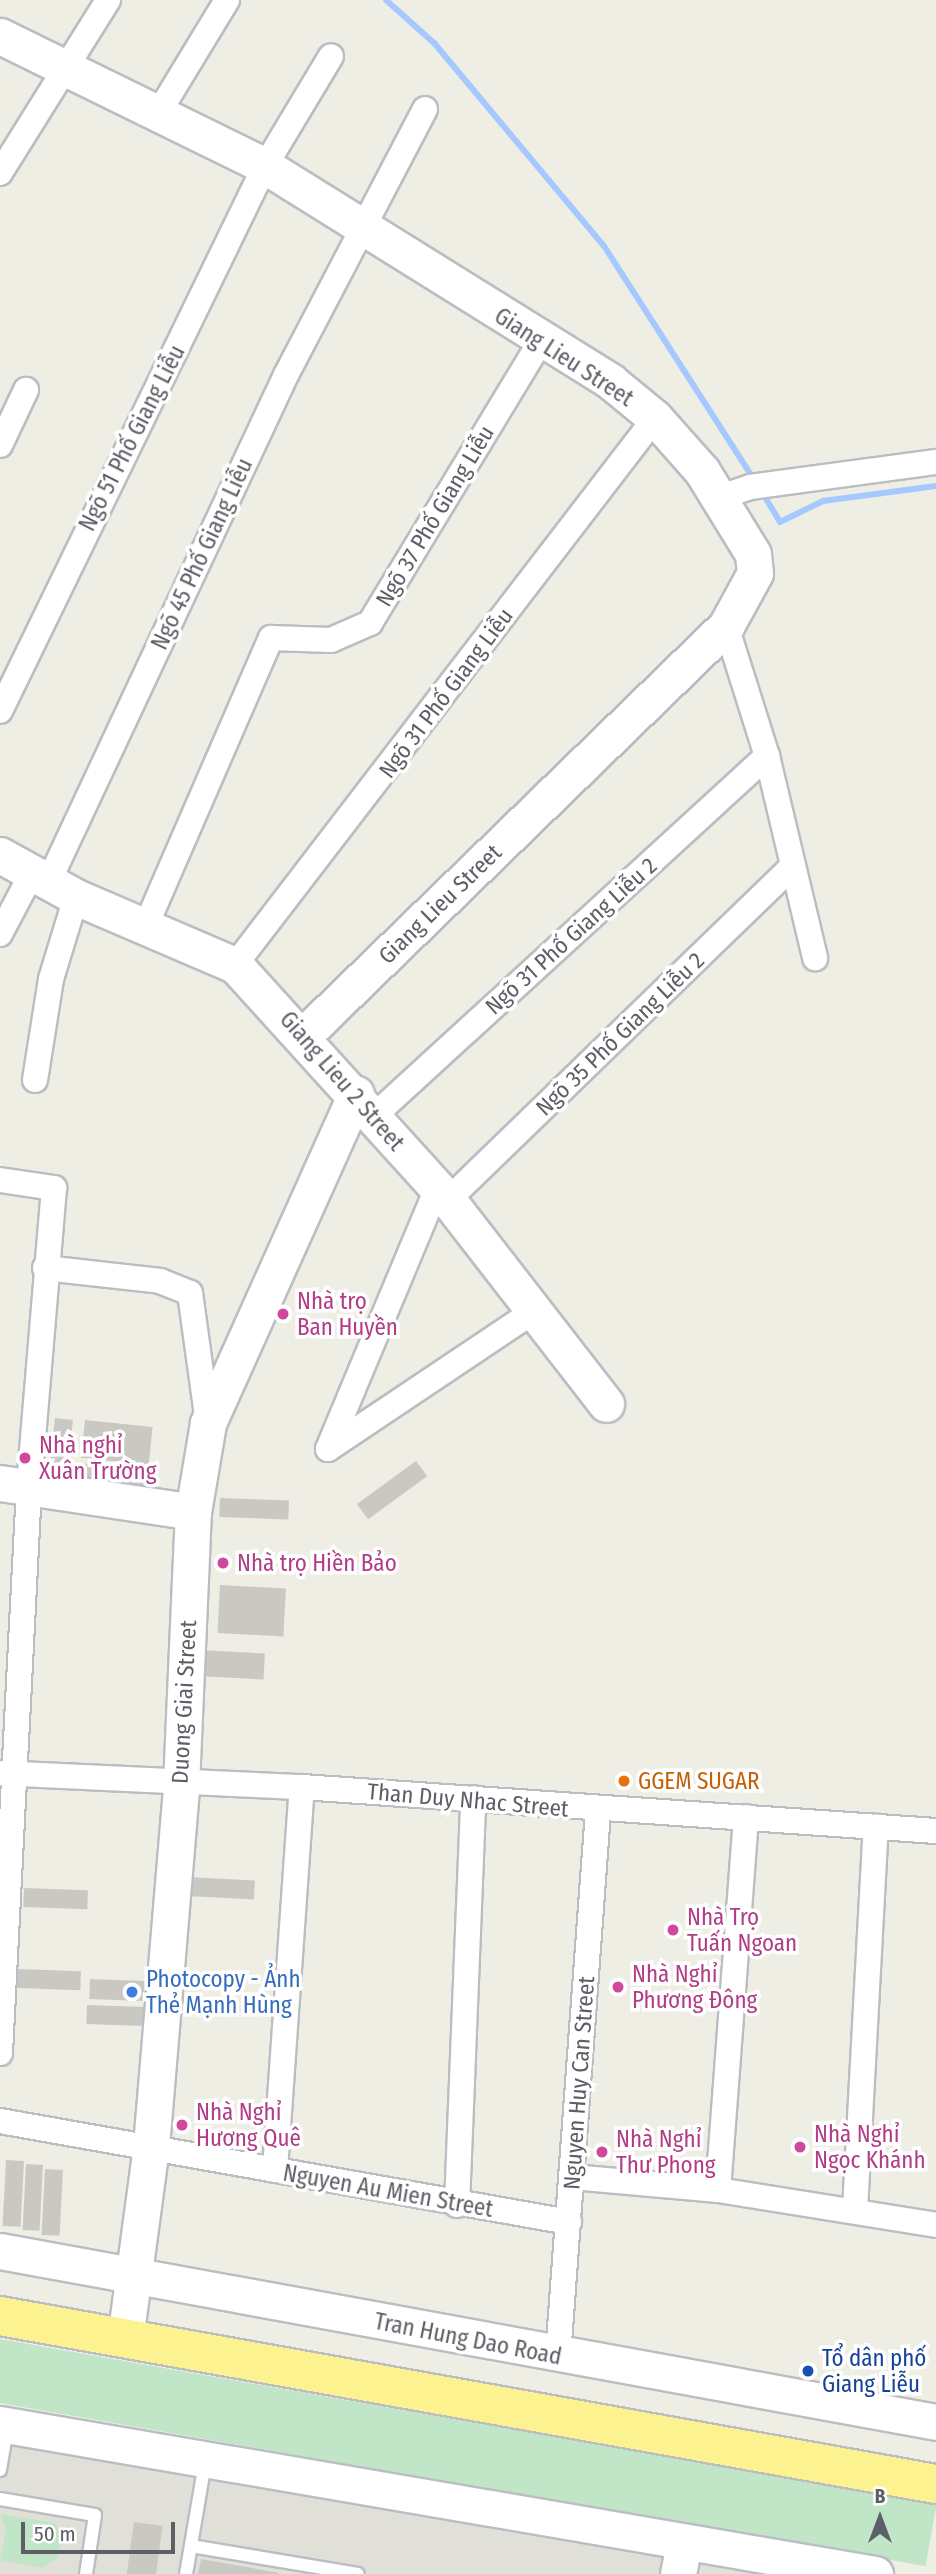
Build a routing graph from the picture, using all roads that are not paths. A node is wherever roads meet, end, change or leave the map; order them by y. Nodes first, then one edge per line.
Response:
1 (108, 0) edge
2 (228, 0) edge
3 (0, 36) edge
4 (331, 56) dead end
5 (67, 66) junction
6 (425, 109) dead end
7 (159, 112) junction
8 (265, 166) junction
9 (0, 173) edge
10 (364, 229) junction
11 (540, 342) junction
12 (26, 390) dead end
13 (655, 418) junction
14 (0, 444) edge
15 (936, 462) edge
16 (717, 498) junction
17 (726, 626) junction
18 (0, 710) edge
19 (767, 756) junction
20 (0, 855) edge
21 (791, 868) junction
22 (52, 885) junction
23 (147, 923) junction
24 (0, 934) edge
25 (815, 958) dead end
26 (235, 965) junction
27 (304, 1035) junction
28 (35, 1080) dead end
29 (365, 1105) junction
30 (0, 1180) edge
31 (443, 1194) junction
32 (45, 1268) junction
33 (537, 1309) junction
34 (606, 1404) dead end
35 (208, 1423) junction
36 (15, 1485) edge
37 (193, 1511) junction
38 (7, 1773) edge
39 (181, 1785) junction
40 (302, 1787) junction
41 (473, 1798) junction
42 (598, 1811) junction
43 (746, 1817) junction
44 (876, 1827) junction
45 (936, 1831) edge
46 (0, 2053) edge
47 (0, 2121) edge
48 (150, 2146) junction
49 (275, 2171) junction
50 (572, 2177) junction
51 (718, 2190) junction
52 (457, 2205) junction
53 (855, 2210) junction
54 (569, 2222) junction
55 (936, 2225) edge
56 (0, 2251) edge
57 (136, 2276) junction
58 (0, 2316) edge
59 (125, 2339) junction
60 (558, 2356) junction
61 (936, 2422) edge
62 (4, 2425) edge
63 (205, 2463) junction
64 (0, 2470) edge
65 (936, 2484) edge
66 (0, 2499) edge
67 (191, 2546) junction
68 (681, 2558) edge
69 (86, 2574) edge
70 (186, 2574) edge
71 (358, 2574) edge
72 (875, 2574) edge

1 - 5 street
2 - 7 street
3 - 5 street, Giang Lieu Street
4 - 8 street, Ngõ 51 Phố Giang Liễu
5 - 7 street, Giang Lieu Street
5 - 9 street
6 - 10 street, Ngõ 45 Phố Giang Liễu
7 - 8 street, Giang Lieu Street
8 - 10 street, Giang Lieu Street
8 - 18 street, Ngõ 51 Phố Giang Liễu
10 - 11 street, Giang Lieu Street
10 - 22 street, Ngõ 45 Phố Giang Liễu
11 - 13 street, Giang Lieu Street
11 - 23 street, Ngõ 37 Phố Giang Liễu
12 - 14 street
13 - 16 street, Giang Lieu Street
13 - 26 street, Ngõ 31 Phố Giang Liễu
15 - 16 street
16 - 17 street, Giang Lieu Street
17 - 19 street
17 - 27 street, Giang Lieu Street
19 - 21 street
19 - 29 street, Ngõ 31 Phố Giang Liễu 2
20 - 22 street, Giang Lieu 2 Street
21 - 25 street
21 - 31 street, Ngõ 35 Phố Giang Liễu 2
22 - 23 street, Giang Lieu 2 Street
22 - 24 street
22 - 28 street
23 - 26 street, Giang Lieu 2 Street
26 - 27 street, Giang Lieu 2 Street
27 - 29 street, Giang Lieu 2 Street
29 - 31 street, Giang Lieu 2 Street
29 - 35 street, Duong Giai Street
30 - 32 street
31 - 33 street, Giang Lieu 2 Street
31 - 33 street
32 - 35 street
32 - 36 street
33 - 34 street, Giang Lieu 2 Street
35 - 37 street, Duong Giai Street
36 - 37 street
36 - 38 street
37 - 39 street, Duong Giai Street
38 - 39 street, Than Duy Nhac Street
38 - 46 street
39 - 40 street, Than Duy Nhac Street
39 - 48 street, Duong Giai Street
40 - 41 street, Than Duy Nhac Street
40 - 49 street
41 - 42 street, Than Duy Nhac Street
41 - 52 street
42 - 43 street, Than Duy Nhac Street
42 - 50 street, Nguyen Huy Can Street
43 - 44 street, Than Duy Nhac Street
43 - 51 street
44 - 45 street, Than Duy Nhac Street
44 - 53 street
47 - 48 street, Nguyen Au Mien Street
48 - 49 street, Nguyen Au Mien Street
48 - 57 street, Duong Giai Street
49 - 52 street, Nguyen Au Mien Street
50 - 51 street
50 - 54 street, Nguyen Huy Can Street
51 - 53 street
52 - 54 street, Nguyen Au Mien Street
53 - 55 street
54 - 60 street, Nguyen Huy Can Street
56 - 57 street, Tran Hung Dao Road
57 - 59 street, Duong Giai Street
57 - 60 street, Tran Hung Dao Road
58 - 59 highway
59 - 65 highway
60 - 61 street, Tran Hung Dao Road
62 - 63 street
62 - 64 lane
63 - 67 lane
63 - 68 street
66 - 69 lane
67 - 70 lane
67 - 71 lane
68 - 72 street

